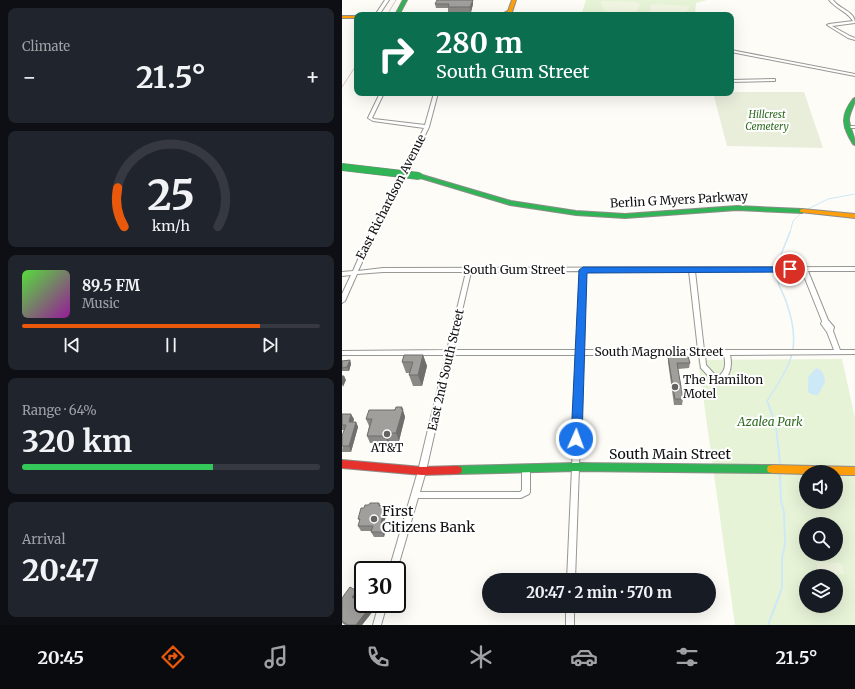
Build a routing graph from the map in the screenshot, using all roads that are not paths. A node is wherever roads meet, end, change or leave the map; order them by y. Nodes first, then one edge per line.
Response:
1 (387, 0) edge
2 (405, 0) edge
3 (514, 0) edge
4 (830, 0) edge
5 (380, 12) edge
6 (400, 12) edge
7 (509, 12) edge
8 (855, 13) edge
9 (850, 14) junction
10 (342, 17) edge
11 (354, 17) edge
12 (855, 22) edge
13 (855, 39) edge
14 (734, 52) edge
15 (855, 75) edge
16 (774, 80) dead end
17 (734, 81) edge
18 (381, 96) edge
19 (435, 96) edge
20 (855, 100) edge
21 (427, 127) junction
22 (851, 127) edge
23 (855, 143) edge
24 (342, 167) edge
25 (855, 216) edge
26 (804, 269) junction
27 (855, 269) edge
28 (469, 270) junction
29 (583, 270) junction
30 (692, 270) junction
31 (354, 272) junction
32 (342, 274) edge
33 (342, 300) edge
34 (580, 352) junction
35 (703, 352) junction
36 (729, 352) junction
37 (838, 352) junction
38 (855, 352) edge
39 (342, 353) edge
40 (450, 353) junction
41 (342, 464) edge
42 (575, 467) junction
43 (526, 469) junction
44 (422, 471) junction
45 (855, 471) edge
46 (415, 495) junction
47 (396, 561) edge
48 (571, 573) edge
49 (380, 613) edge
50 (570, 613) edge
51 (377, 625) edge
52 (570, 625) edge

1 - 5 street
2 - 6 main road
3 - 7 main road
4 - 9 street
8 - 9 street
9 - 12 street
10 - 11 main road
12 - 13 street
14 - 15 street
16 - 17 street
18 - 21 street
19 - 21 street, East Richardson Avenue
20 - 22 main road
21 - 31 street, East Richardson Avenue
22 - 23 main road
24 - 25 main road, Berlin G Myers Parkway, bridge
26 - 27 street, South Gum Street
26 - 30 street, South Gum Street
26 - 37 street
28 - 29 street, South Gum Street
28 - 31 street, South Gum Street
28 - 40 street, East 2nd South Street
29 - 30 street, South Gum Street
29 - 34 street
30 - 35 street
31 - 32 street, South Gum Street
31 - 33 street, East Richardson Avenue
34 - 35 street, South Magnolia Street
34 - 40 street, South Magnolia Street
34 - 42 street
35 - 36 street, South Magnolia Street
35 - 36 street
36 - 37 street, South Magnolia Street
37 - 38 street, South Magnolia Street
39 - 40 street, South Magnolia Street
40 - 44 street, East 2nd South Street
41 - 44 main road, South Main Street
42 - 43 main road, South Main Street
42 - 45 main road, South Main Street
42 - 48 street
43 - 44 main road, South Main Street
43 - 46 street
44 - 46 street, East 2nd South Street
46 - 47 street, East 2nd South Street
49 - 51 street
50 - 52 street

